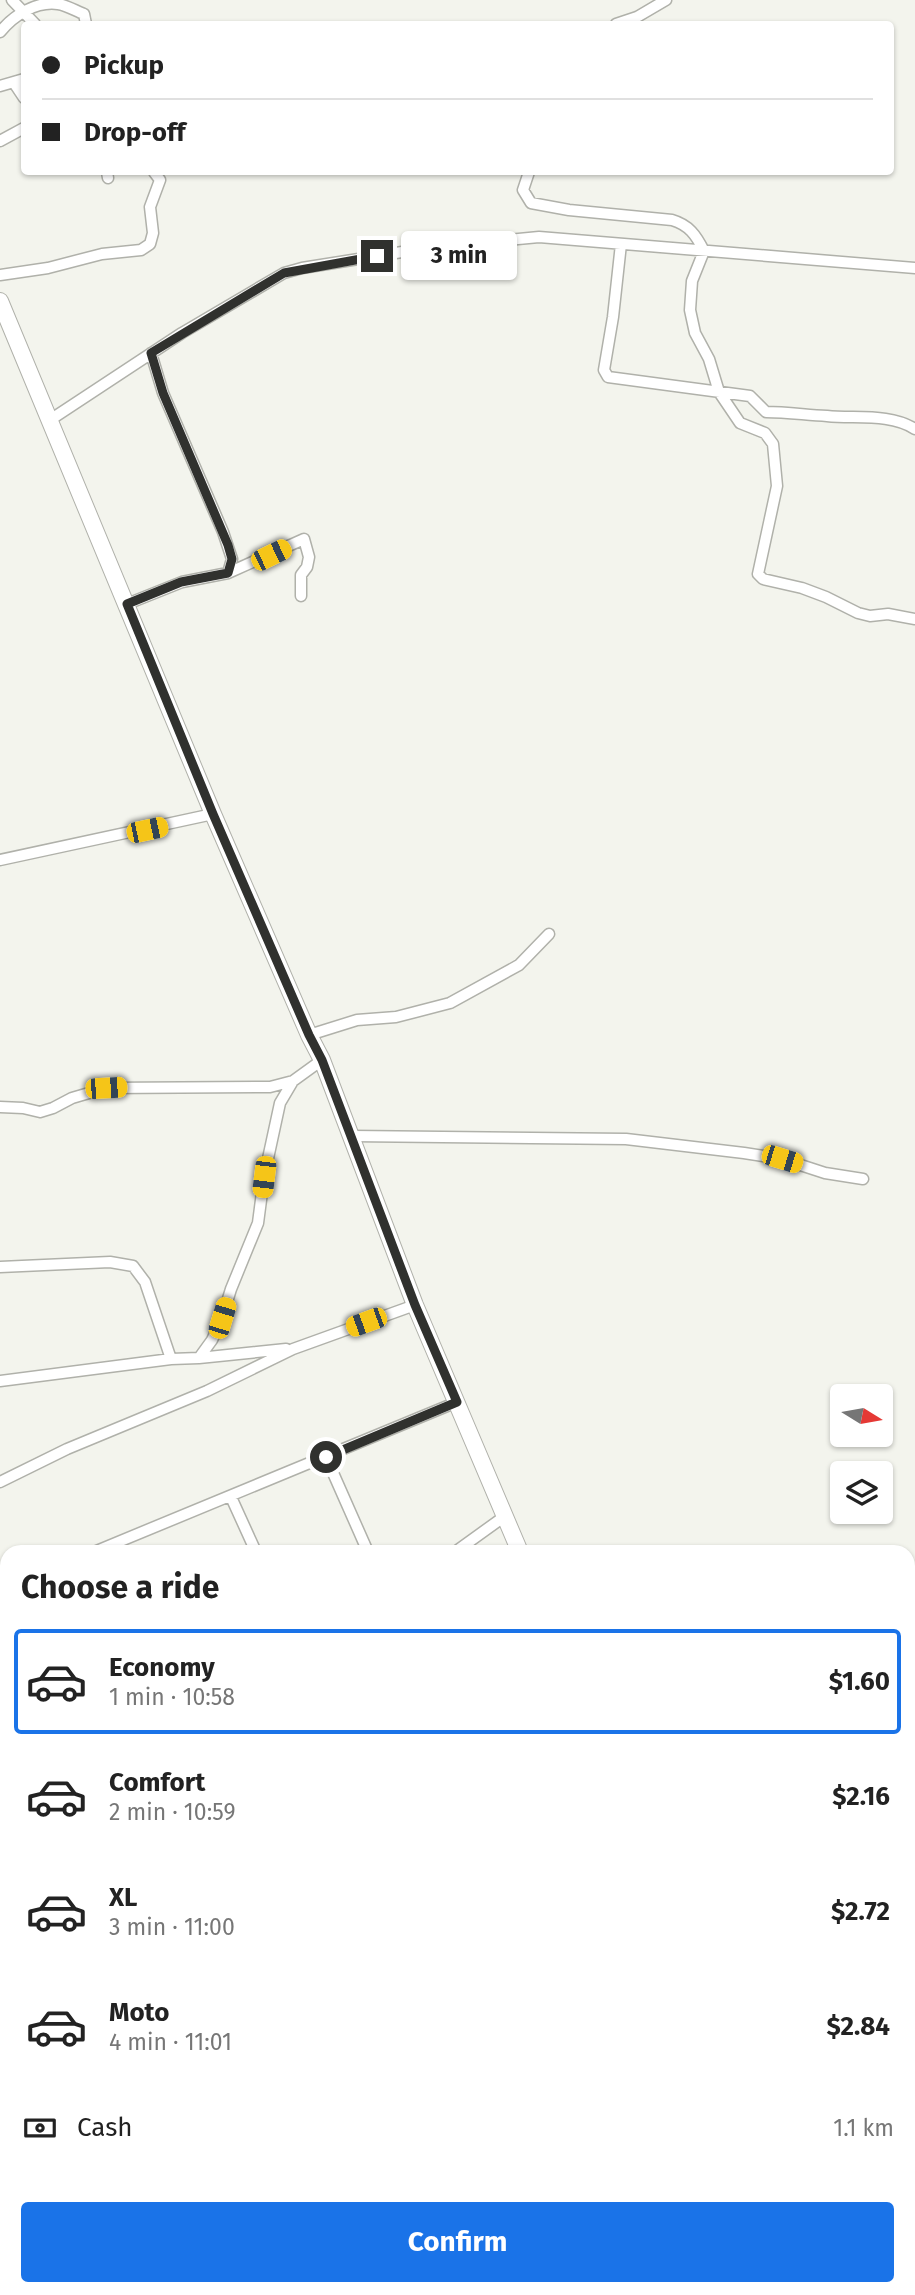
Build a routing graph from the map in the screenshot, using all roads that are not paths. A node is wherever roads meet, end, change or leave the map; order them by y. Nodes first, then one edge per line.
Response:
1 (12, 0) edge
2 (666, 0) edge
3 (23, 12) junction
4 (32, 21) edge
5 (85, 21) edge
6 (626, 21) edge
7 (0, 32) edge
8 (19, 81) edge
9 (0, 86) edge
10 (21, 130) edge
11 (0, 141) edge
12 (156, 175) edge
13 (528, 175) edge
14 (621, 244) junction
15 (704, 251) junction
16 (915, 268) edge
17 (0, 275) edge
18 (0, 301) edge
19 (151, 353) junction
20 (719, 392) junction
21 (50, 420) junction
22 (915, 429) edge
23 (228, 573) junction
24 (301, 596) dead end
25 (127, 604) junction
26 (915, 619) edge
27 (213, 814) junction
28 (0, 860) edge
29 (549, 934) dead end
30 (309, 1035) junction
31 (322, 1060) junction
32 (293, 1081) junction
33 (0, 1107) edge
34 (352, 1136) junction
35 (863, 1179) dead end
36 (0, 1267) edge
37 (415, 1305) junction
38 (293, 1349) junction
39 (199, 1358) junction
40 (171, 1359) junction
41 (0, 1381) edge
42 (457, 1402) junction
43 (326, 1457) junction
44 (0, 1482) edge
45 (231, 1497) junction
46 (505, 1516) junction
47 (111, 1545) edge
48 (253, 1545) edge
49 (366, 1545) edge
50 (465, 1545) edge
51 (517, 1545) edge

1 - 3 street
2 - 6 street
3 - 4 street
3 - 5 street
3 - 7 street
8 - 9 street
10 - 11 street
12 - 17 street
13 - 15 street
14 - 15 street
14 - 19 street
14 - 20 street
15 - 16 street
15 - 20 street
18 - 21 main road
19 - 21 street
19 - 23 street
20 - 22 street
20 - 26 street
21 - 25 main road
23 - 24 street
23 - 25 street
25 - 27 main road
27 - 28 street
27 - 30 main road
29 - 30 street
30 - 31 main road
31 - 32 street
31 - 34 main road
32 - 33 street
32 - 39 street
34 - 35 street
34 - 37 main road
36 - 40 street
37 - 38 street
37 - 42 main road
38 - 39 street
38 - 44 street
39 - 40 street
40 - 41 street
42 - 43 street
42 - 46 main road
43 - 45 street
43 - 49 street
45 - 47 street
45 - 48 street
46 - 50 street
46 - 51 main road

